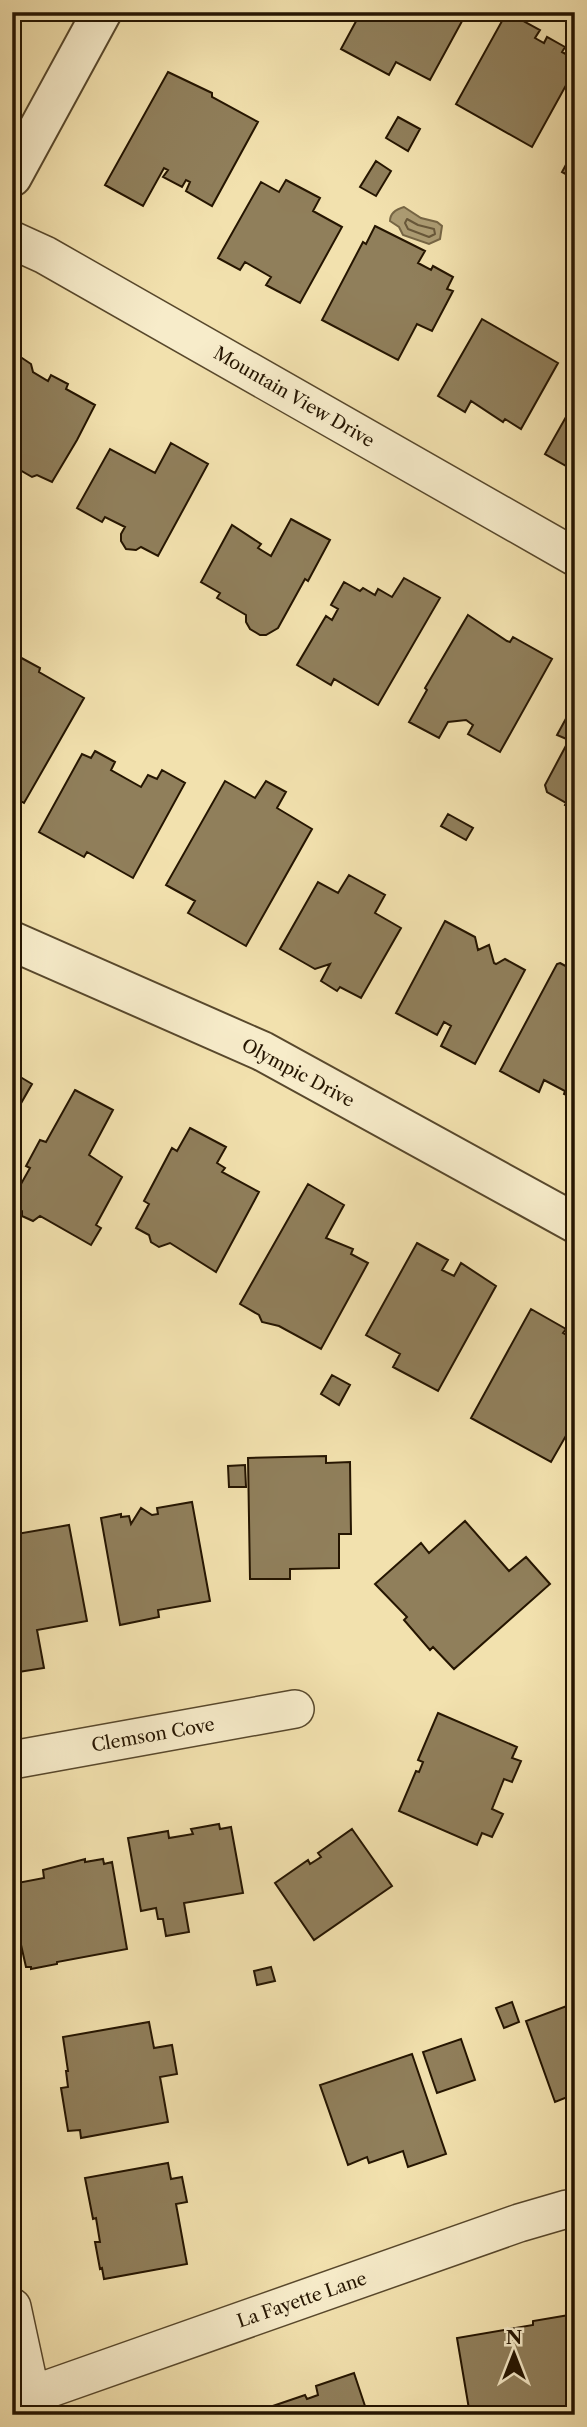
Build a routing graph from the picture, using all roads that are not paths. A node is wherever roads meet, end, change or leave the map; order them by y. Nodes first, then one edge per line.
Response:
1 (102, 12) edge
2 (12, 177) edge
3 (12, 240) edge
4 (575, 557) edge
5 (12, 941) edge
6 (575, 1223) edge
7 (295, 1709) dead end
8 (12, 1760) edge
9 (575, 2208) edge
10 (12, 2307) edge
11 (34, 2405) edge

1 - 2 street
3 - 4 street, Mountain View Drive
5 - 6 street, Olympic Drive
7 - 8 street, Clemson Cove
9 - 11 street, La Fayette Lane
10 - 11 street

